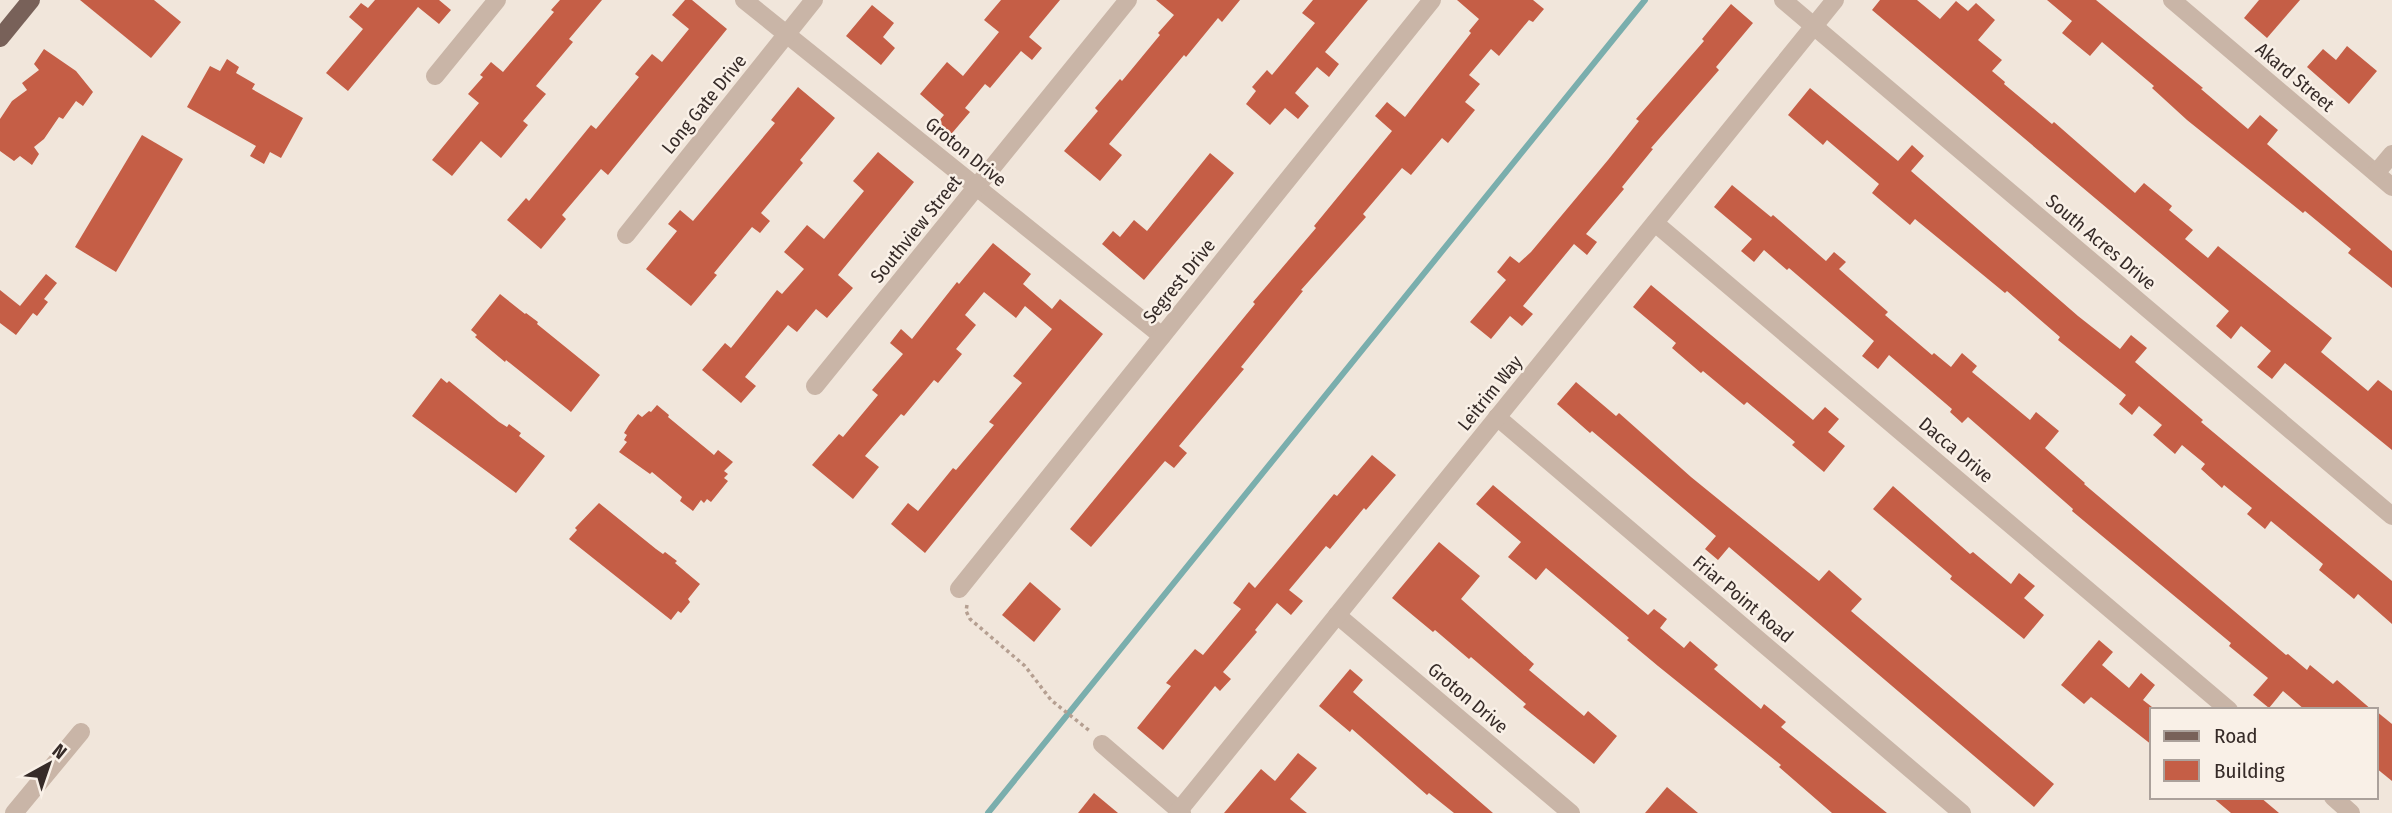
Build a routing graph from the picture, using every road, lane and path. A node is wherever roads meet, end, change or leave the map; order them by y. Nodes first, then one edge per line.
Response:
1 (31, 0) edge
2 (497, 0) edge
3 (744, 0) edge
4 (814, 0) edge
5 (1128, 0) edge
6 (1432, 0) edge
7 (1783, 0) edge
8 (1835, 0) edge
9 (2172, 0) edge
10 (1814, 26) junction
11 (787, 34) junction
12 (0, 38) edge
13 (435, 76) dead end
14 (2392, 154) edge
15 (2376, 173) junction
16 (2392, 187) edge
17 (977, 188) junction
18 (1655, 223) junction
19 (626, 235) dead end
20 (1162, 336) junction
21 (815, 386) dead end
22 (1497, 417) junction
23 (2392, 516) edge
24 (959, 589) joint
25 (1338, 615) junction
26 (2227, 708) edge
27 (1085, 727) dead end
28 (81, 732) dead end
29 (1102, 744) dead end
30 (2335, 799) edge
31 (1180, 812) edge
32 (14, 813) edge
33 (1572, 813) edge
34 (1962, 813) edge
35 (2351, 813) edge

1 - 12 main road
2 - 13 street
3 - 11 street, Groton Drive
4 - 11 street, Long Gate Drive
5 - 17 street, Southview Street
6 - 20 street, Segrest Drive
7 - 10 street, South Acres Drive
8 - 10 street, Leitrim Way
9 - 15 street, Akard Street
10 - 18 street, Leitrim Way
10 - 23 street, South Acres Drive
11 - 17 street, Groton Drive
11 - 19 street, Long Gate Drive
14 - 15 street
15 - 16 street, Akard Street
17 - 20 street, Groton Drive
17 - 21 street, Southview Street
18 - 22 street, Leitrim Way
18 - 26 street, Dacca Drive
20 - 24 street, Segrest Drive
22 - 25 street, Leitrim Way
22 - 34 street, Friar Point Road
24 - 27 path
25 - 31 street, Leitrim Way
25 - 33 street, Groton Drive
28 - 32 street
29 - 31 street
30 - 35 street

